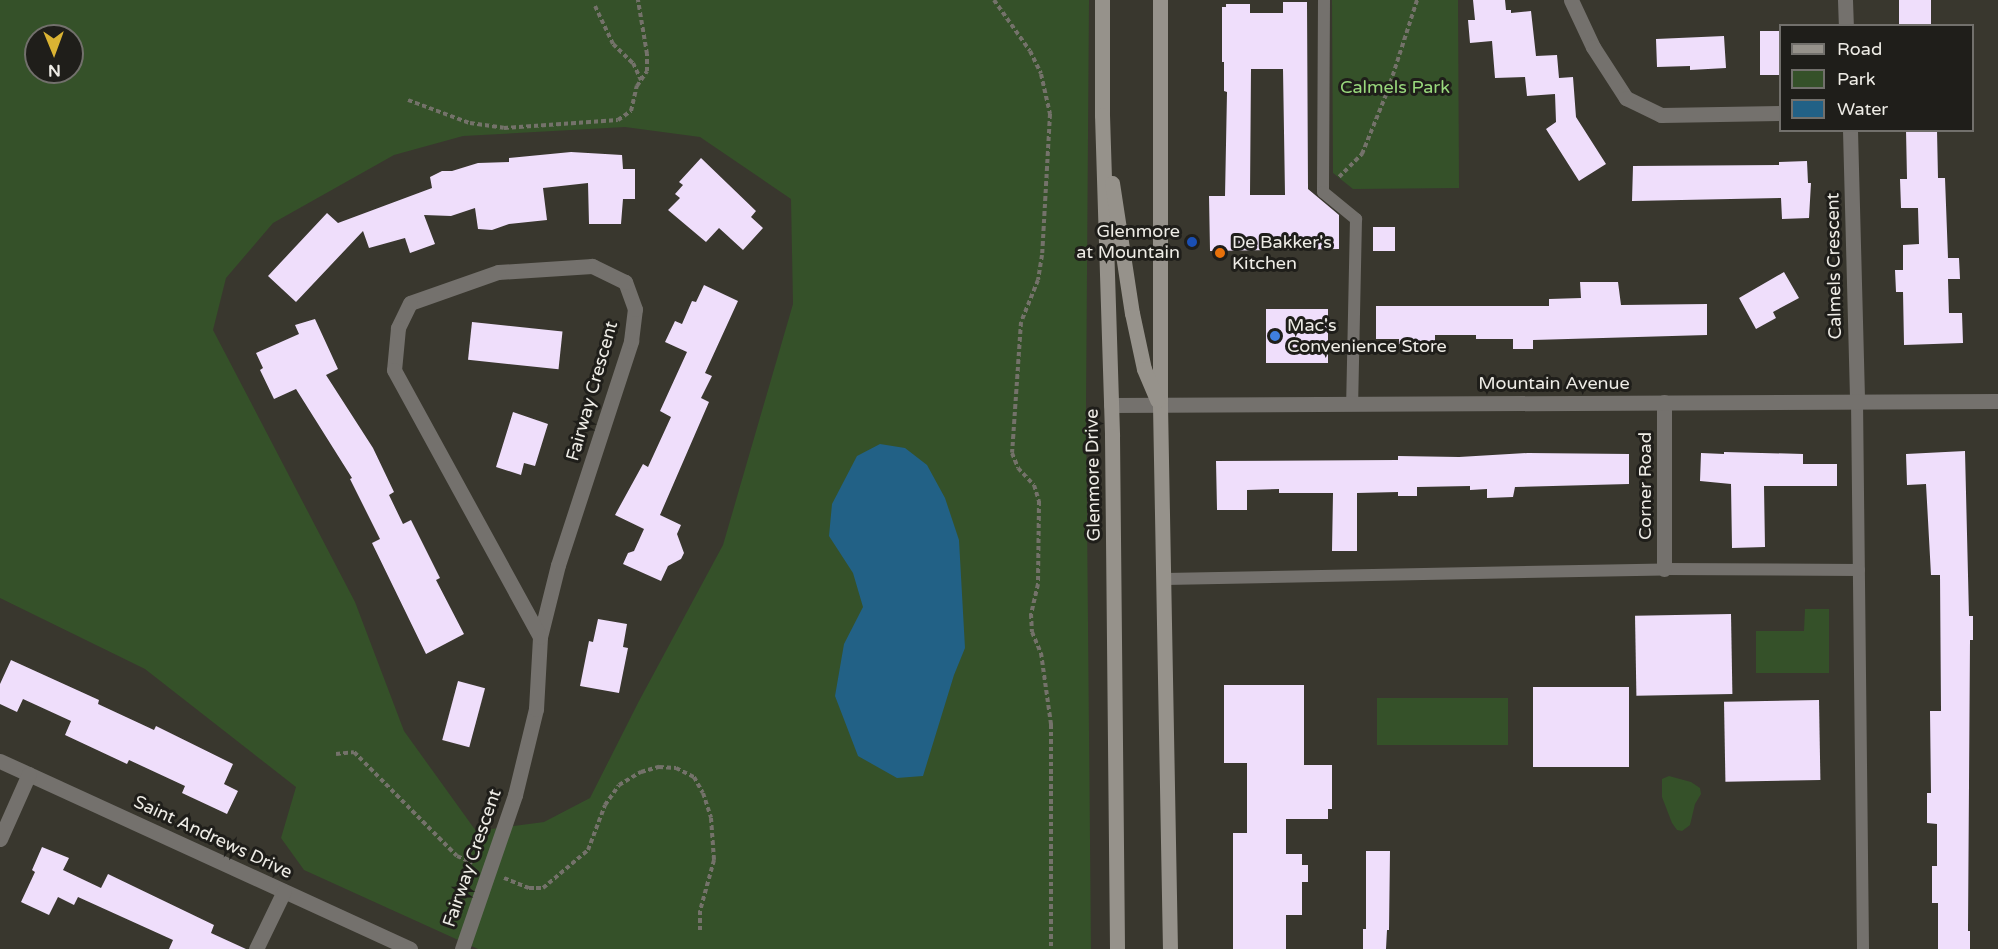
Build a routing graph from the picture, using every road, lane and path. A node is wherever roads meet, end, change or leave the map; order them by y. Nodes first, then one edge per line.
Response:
1 (638, 0) edge
2 (994, 0) edge
3 (1101, 0) edge
4 (1160, 0) edge
5 (1324, 0) edge
6 (1417, 0) edge
7 (1571, 0) edge
8 (1845, 0) edge
9 (595, 6) dead end
10 (1846, 24) edge
11 (641, 80) junction
12 (408, 100) dead end
13 (1779, 113) edge
14 (1102, 115) junction
15 (1850, 132) edge
16 (1323, 192) junction
17 (1998, 400) edge
18 (1857, 401) junction
19 (1664, 402) junction
20 (1352, 404) junction
21 (1111, 405) junction
22 (1160, 405) junction
23 (1664, 569) junction
24 (1859, 570) junction
25 (1165, 579) junction
26 (540, 637) junction
27 (336, 754) dead end
28 (0, 761) edge
29 (29, 774) junction
30 (0, 839) edge
31 (490, 872) junction
32 (284, 891) junction
33 (700, 931) dead end
34 (256, 949) edge
35 (410, 949) edge
36 (462, 949) edge
37 (1052, 949) edge
38 (1117, 949) edge
39 (1170, 949) edge
40 (1863, 949) edge

1 - 11 path
2 - 37 path
3 - 14 main road, Glenmore Drive
4 - 22 main road
5 - 16 lane
6 - 16 path
7 - 13 street
8 - 10 street
9 - 11 path
11 - 12 path
14 - 21 main road, Glenmore Drive
14 - 22 main road
15 - 18 street, Calmels Crescent
16 - 20 lane
17 - 18 street, Mountain Avenue
18 - 19 street, Mountain Avenue
18 - 24 lane
19 - 20 street, Mountain Avenue
19 - 23 street, Corner Road
20 - 22 street, Mountain Avenue
21 - 22 street, Mountain Avenue
21 - 38 main road, Glenmore Drive
22 - 25 main road
23 - 24 lane
23 - 25 lane
24 - 40 lane
25 - 39 main road
26 - 26 street, Fairway Crescent
26 - 31 street, Fairway Crescent
27 - 31 path
28 - 29 street, Saint Andrews Drive
29 - 30 street
29 - 32 street, Saint Andrews Drive
31 - 33 path
31 - 36 street, Fairway Crescent
32 - 34 street
32 - 35 street, Saint Andrews Drive

